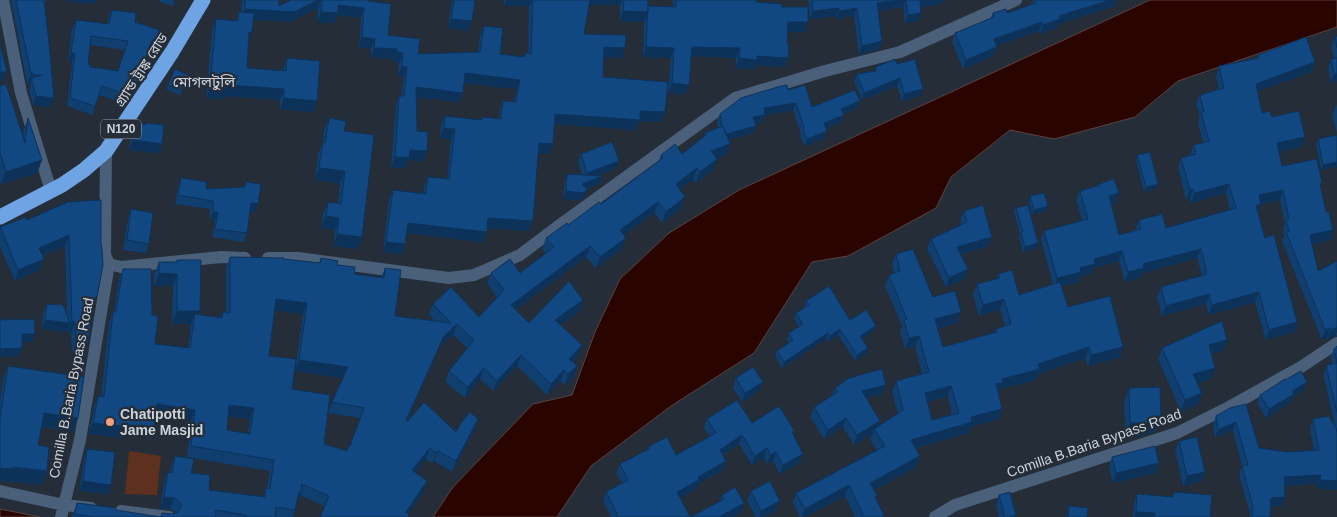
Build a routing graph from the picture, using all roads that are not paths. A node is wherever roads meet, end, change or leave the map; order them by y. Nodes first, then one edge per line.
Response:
1 (3, 0) edge
2 (203, 0) edge
3 (1016, 0) edge
4 (106, 151) junction
5 (51, 191) junction
6 (0, 217) edge
7 (109, 264) junction
8 (1337, 343) edge
9 (0, 491) edge
10 (63, 511) edge
11 (169, 517) edge
12 (935, 517) edge

1 - 5 street
2 - 4 highway, গ্র্যান্ড ট্রাঙ্ক রোড / N120
3 - 7 street
4 - 5 highway, গ্র্যান্ড ট্রাঙ্ক রোড / N120
4 - 7 street, Comilla B.Baria Bypass Road
5 - 6 highway, গ্র্যান্ড ট্রাঙ্ক রোড / N120
7 - 10 street, Comilla B.Baria Bypass Road
8 - 12 street, Comilla B.Baria Bypass Road
9 - 10 street
10 - 11 street

